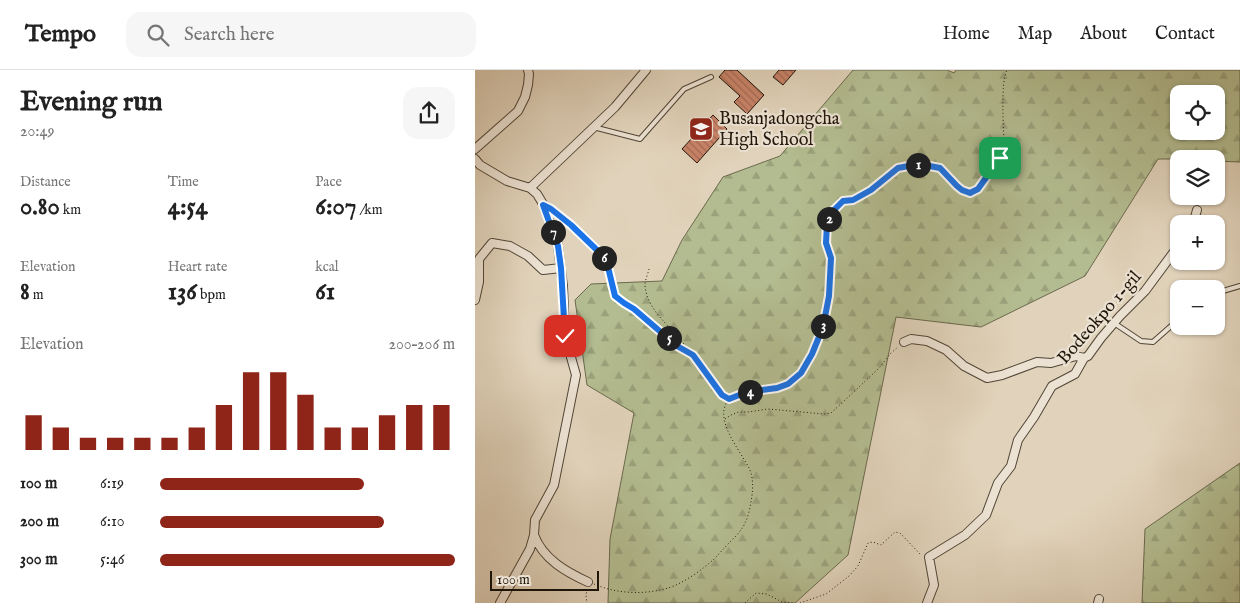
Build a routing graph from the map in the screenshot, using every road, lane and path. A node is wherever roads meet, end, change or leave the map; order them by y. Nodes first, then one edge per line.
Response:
1 (528, 70) edge
2 (645, 70) edge
3 (1007, 70) edge
4 (711, 77) dead end
5 (593, 127) junction
6 (475, 149) edge
7 (475, 158) edge
8 (530, 188) junction
9 (543, 205) junction
10 (1197, 210) dead end
11 (1196, 215) edge
12 (1170, 257) edge
13 (561, 268) junction
14 (649, 269) dead end
15 (1240, 286) edge
16 (1225, 290) edge
17 (475, 300) edge
18 (1114, 323) junction
19 (1170, 328) edge
20 (904, 342) joint
21 (693, 355) junction
22 (1084, 358) junction
23 (729, 399) junction
24 (725, 420) junction
25 (534, 535) junction
26 (929, 557) junction
27 (588, 582) junction
28 (500, 603) edge
29 (587, 603) edge
30 (745, 603) edge
31 (793, 603) edge
32 (800, 603) edge
33 (927, 603) edge

1 - 6 street
2 - 5 street
3 - 23 path
4 - 5 lane
5 - 8 street
7 - 8 street
8 - 9 street
9 - 13 street
9 - 21 path
10 - 11 street
12 - 18 street, Bodeokpo 1-gil
13 - 17 street
13 - 25 street
14 - 21 path
15 - 16 lane
18 - 19 lane
18 - 22 street, Bodeokpo 1-gil
20 - 22 street
20 - 24 path
21 - 23 path
22 - 26 street, Bodeokpo 1-gil
23 - 24 path
24 - 27 path
25 - 27 street
25 - 28 street
26 - 32 path
26 - 33 street
27 - 29 path
30 - 31 path

